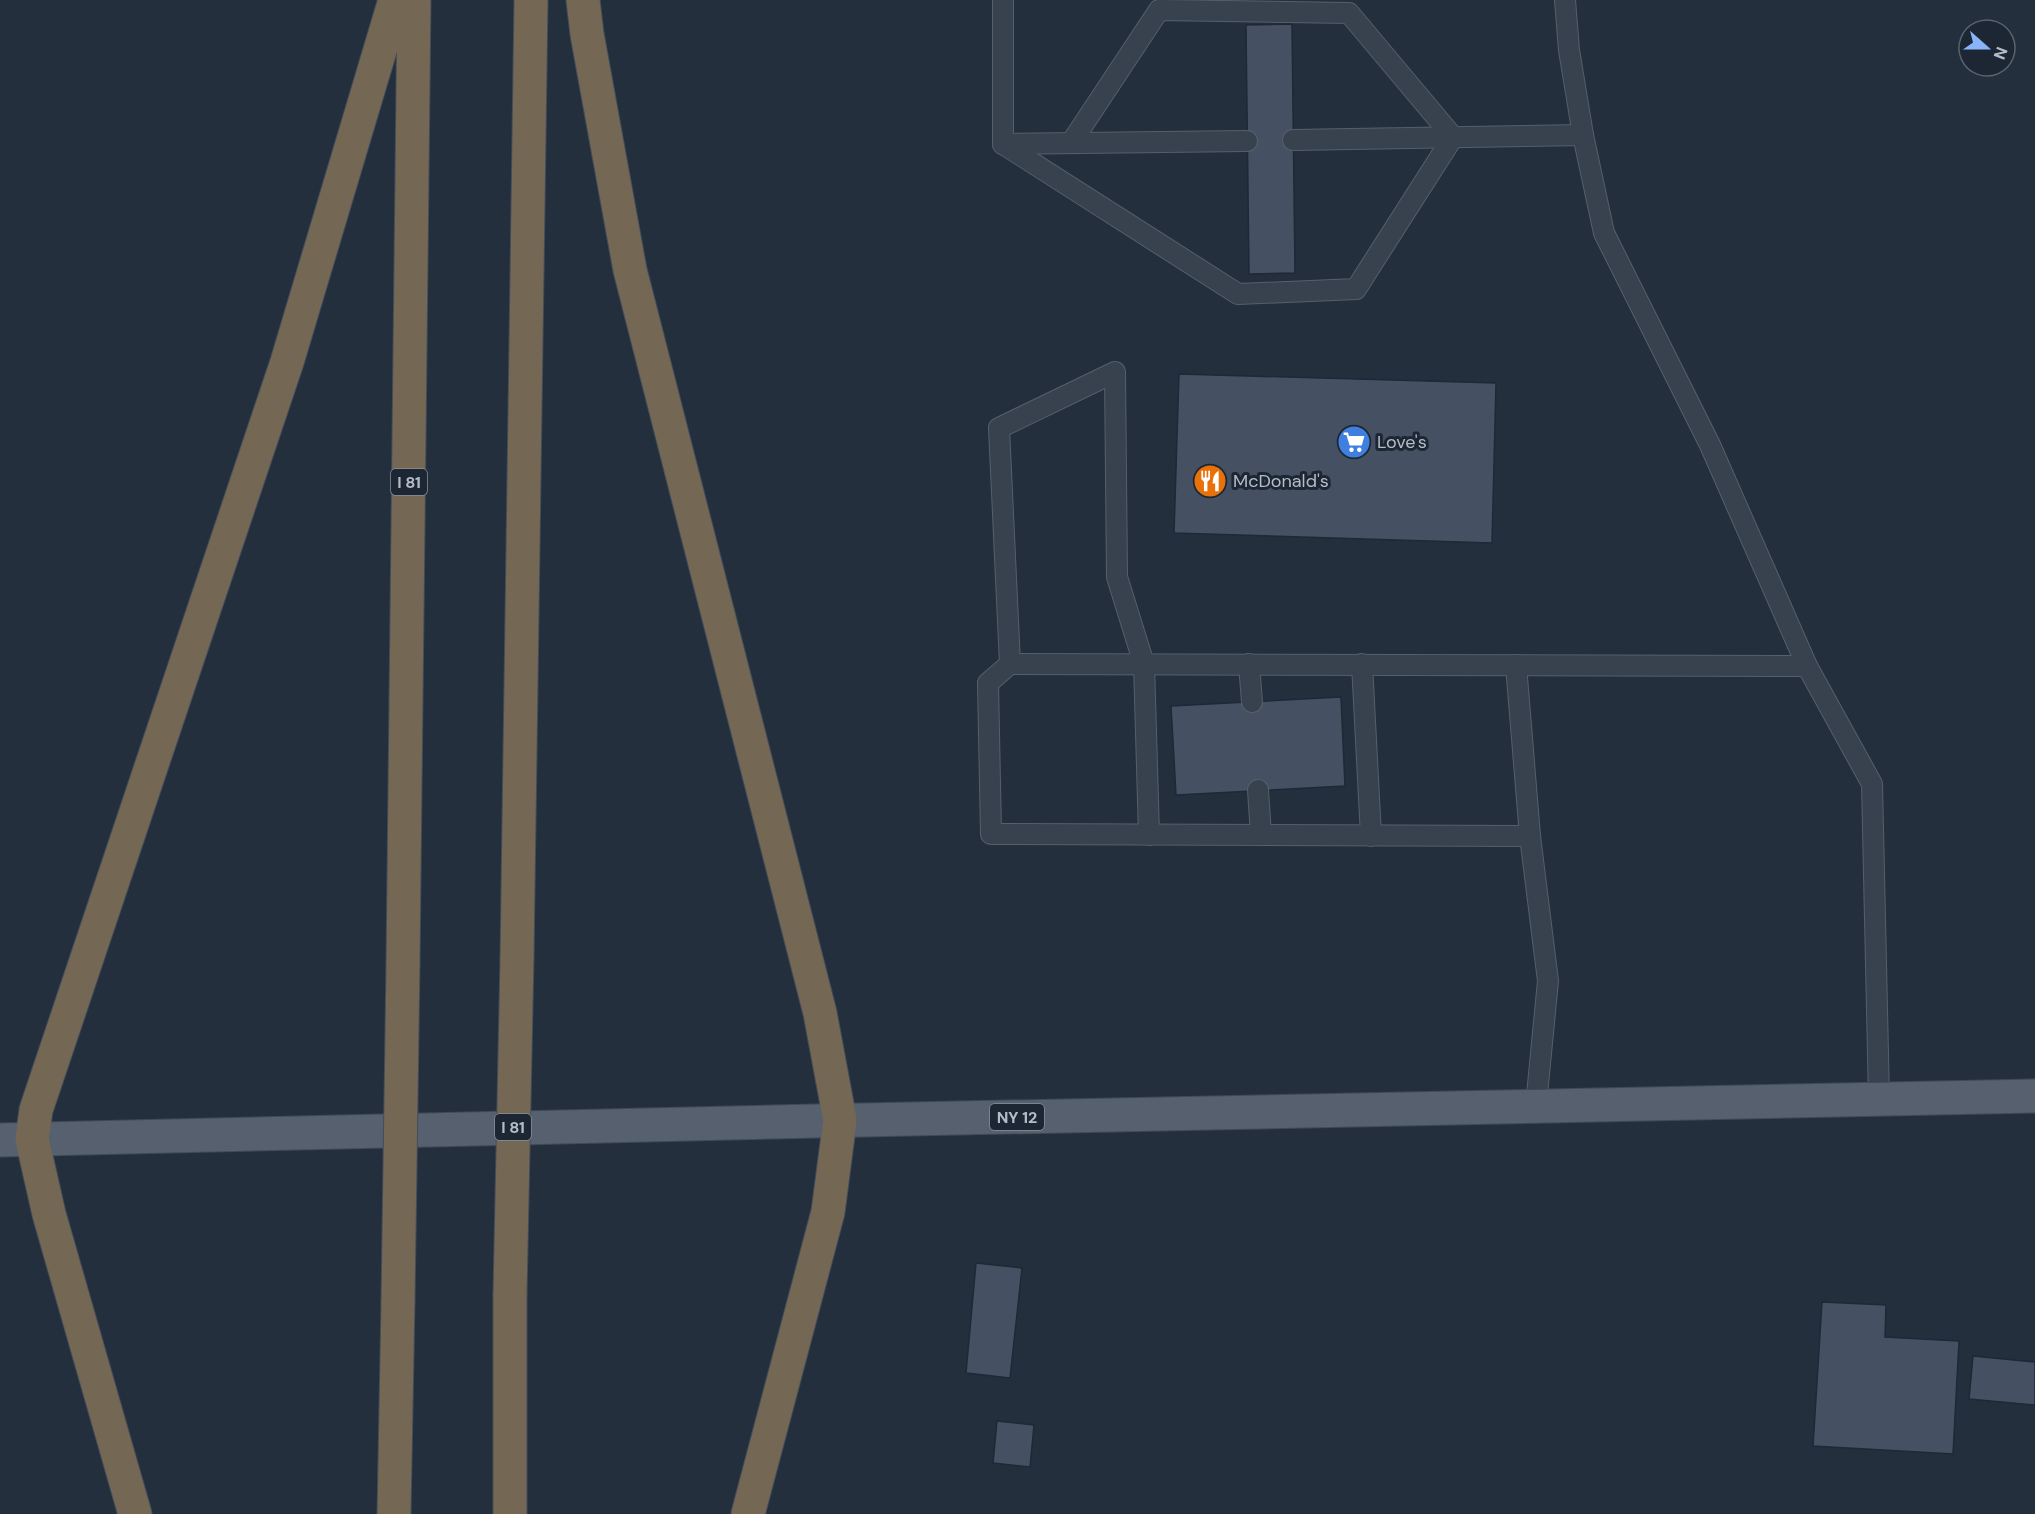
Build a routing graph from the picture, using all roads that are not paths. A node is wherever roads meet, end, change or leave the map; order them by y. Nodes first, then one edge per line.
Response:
1 (395, 0) edge
2 (414, 0) edge
3 (531, 0) edge
4 (583, 0) edge
5 (1003, 0) edge
6 (1565, 0) edge
7 (1583, 135) junction
8 (1453, 137) junction
9 (1293, 140) dead end
10 (1247, 141) dead end
11 (1071, 143) junction
12 (1003, 144) junction
13 (1010, 663) junction
14 (1144, 664) junction
15 (1249, 664) junction
16 (1362, 664) junction
17 (1516, 665) junction
18 (1807, 666) junction
19 (1252, 702) dead end
20 (1258, 790) dead end
21 (1149, 835) junction
22 (1262, 835) junction
23 (1371, 836) junction
24 (1530, 836) junction
25 (2035, 1096) edge
26 (1879, 1099) junction
27 (1536, 1105) junction
28 (840, 1120) junction
29 (32, 1139) junction
30 (0, 1140) edge
31 (135, 1514) edge
32 (394, 1514) edge
33 (510, 1514) edge
34 (748, 1514) edge

1 - 29 highway
2 - 32 highway, I 81, bridge
3 - 33 highway, I 81, bridge
4 - 28 highway
5 - 12 lane
6 - 7 lane
7 - 8 lane
7 - 18 lane
8 - 9 lane
8 - 11 lane
8 - 12 lane
10 - 11 lane
11 - 12 lane
13 - 14 lane
13 - 14 lane
13 - 21 lane
14 - 15 lane
14 - 21 lane
15 - 16 lane
15 - 19 lane
16 - 17 lane
16 - 23 lane
17 - 18 lane
17 - 24 lane
18 - 26 lane
20 - 22 lane
21 - 22 lane
22 - 23 lane
23 - 24 lane
24 - 27 lane
25 - 26 main road, NY 12
26 - 27 main road, NY 12
27 - 28 main road, NY 12
28 - 29 main road, NY 12
28 - 34 highway
29 - 30 main road, NY 12
29 - 31 highway

